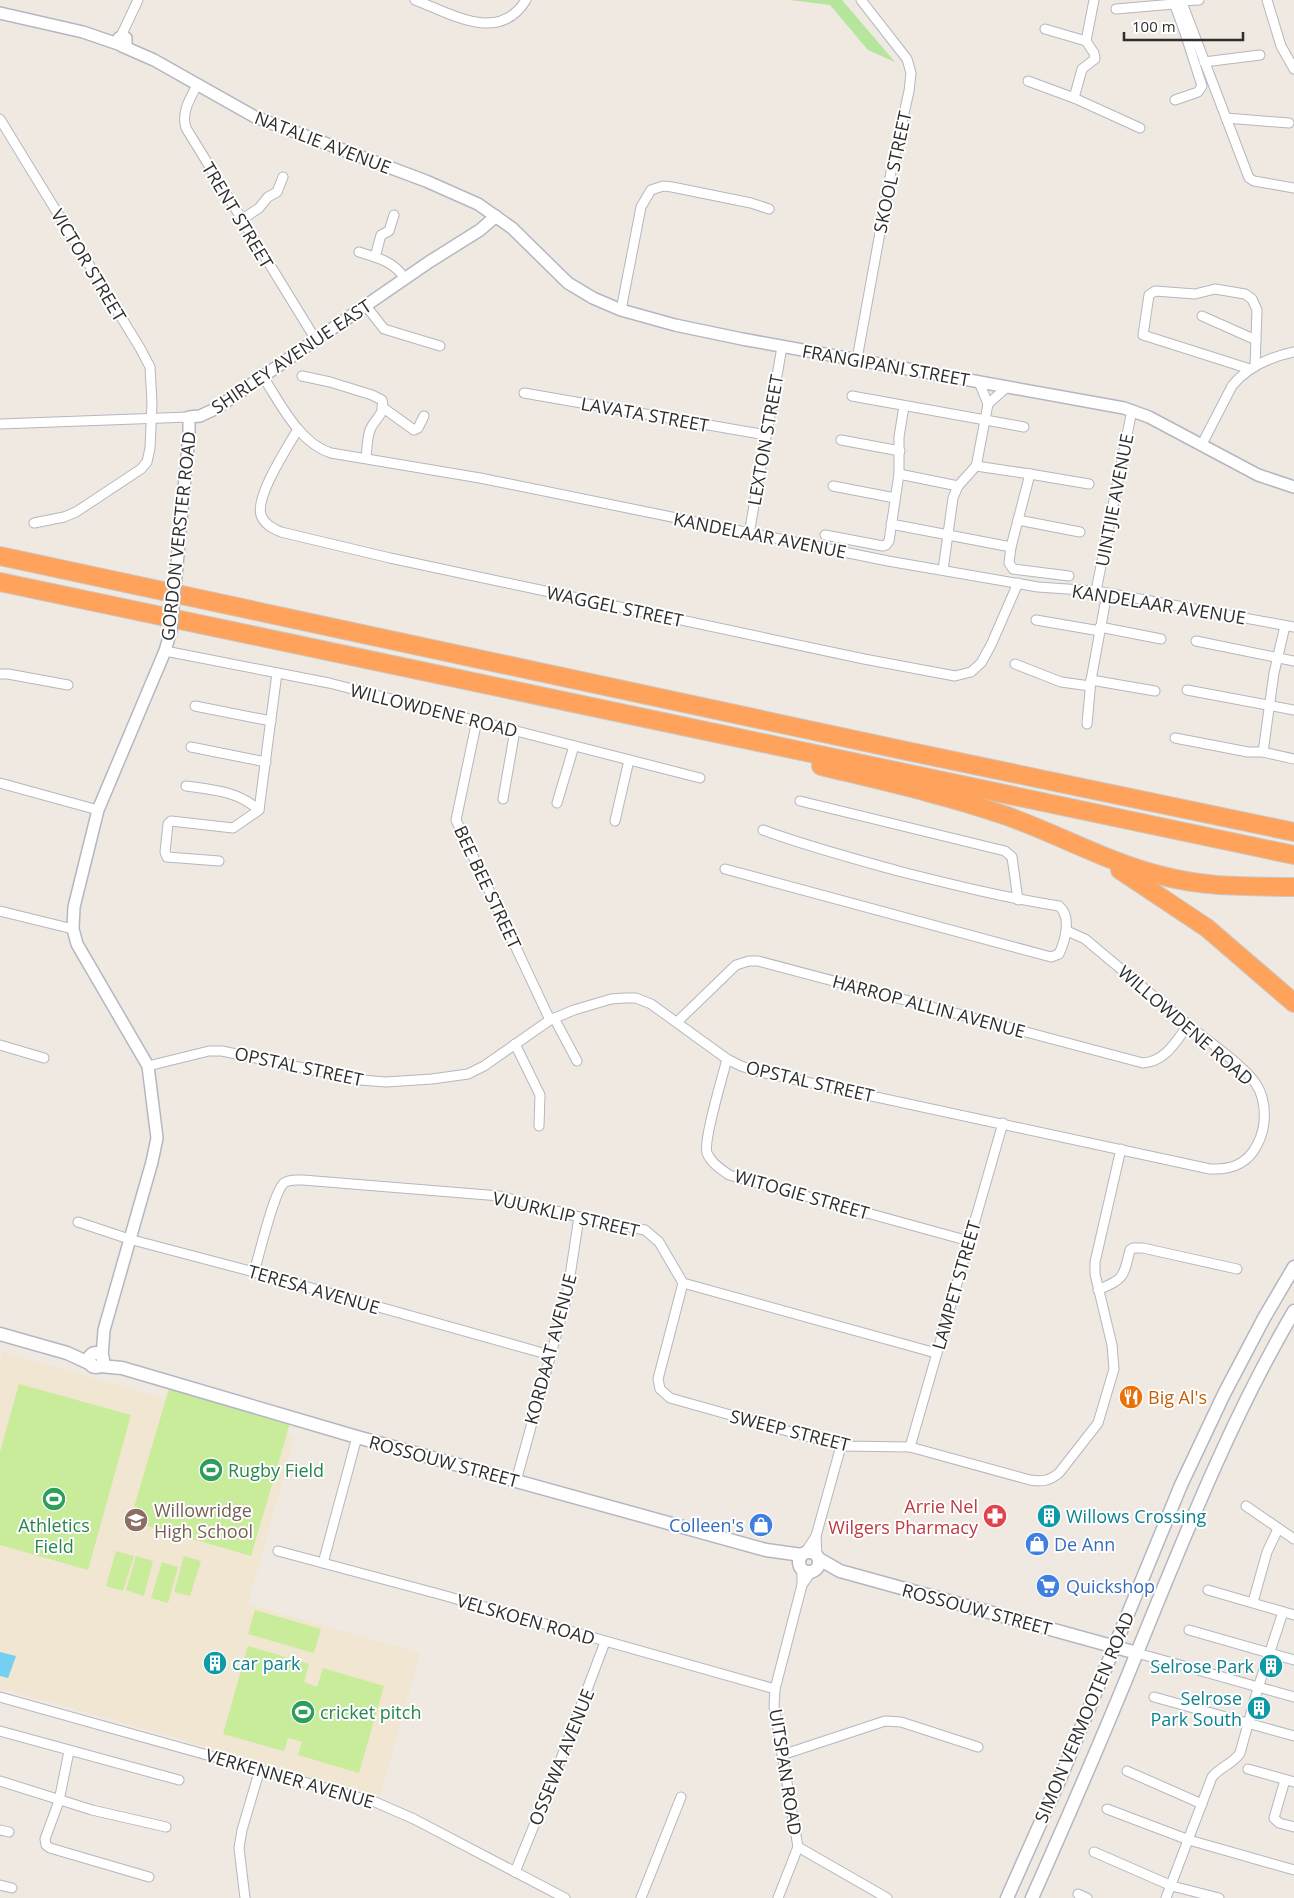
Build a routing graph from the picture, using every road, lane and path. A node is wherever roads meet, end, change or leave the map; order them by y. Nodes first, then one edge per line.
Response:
1 (415, 0) edge
2 (526, 0) edge
3 (861, 0) edge
4 (1094, 0) edge
5 (1199, 0) edge
6 (1267, 0) edge
7 (1275, 0) edge
8 (1177, 1) edge
9 (137, 2) edge
10 (1116, 9) dead end
11 (0, 12) edge
12 (1271, 12) junction
13 (1045, 29) dead end
14 (122, 40) junction
15 (1086, 41) junction
16 (1260, 55) dead end
17 (1204, 62) junction
18 (1294, 69) edge
19 (1028, 81) dead end
20 (197, 85) junction
21 (1074, 98) junction
22 (1175, 100) dead end
23 (1226, 118) junction
24 (0, 119) edge
25 (1289, 122) dead end
26 (1140, 128) dead end
27 (283, 177) dead end
28 (1294, 188) edge
29 (769, 209) dead end
30 (394, 215) dead end
31 (496, 216) junction
32 (241, 220) junction
33 (359, 252) dead end
34 (375, 257) junction
35 (405, 279) junction
36 (366, 306) junction
37 (620, 310) junction
38 (1202, 316) dead end
39 (316, 340) junction
40 (1256, 340) junction
41 (440, 346) dead end
42 (782, 347) junction
43 (1294, 352) edge
44 (857, 359) junction
45 (1253, 368) junction
46 (302, 376) dead end
47 (263, 377) junction
48 (979, 382) junction
49 (1007, 387) junction
50 (524, 393) dead end
51 (852, 396) dead end
52 (988, 404) junction
53 (904, 406) junction
54 (382, 407) junction
55 (1132, 410) junction
56 (424, 416) dead end
57 (189, 417) junction
58 (151, 419) junction
59 (985, 421) junction
60 (0, 424) edge
61 (1024, 427) dead end
62 (298, 429) junction
63 (766, 435) junction
64 (841, 440) dead end
65 (1202, 444) junction
66 (900, 451) junction
67 (366, 458) junction
68 (976, 466) junction
69 (899, 474) junction
70 (1030, 474) junction
71 (1089, 484) dead end
72 (833, 486) dead end
73 (958, 486) junction
74 (1294, 487) edge
75 (895, 498) junction
76 (1018, 520) junction
77 (34, 523) dead end
78 (891, 524) junction
79 (1080, 532) dead end
80 (749, 534) junction
81 (825, 535) dead end
82 (948, 535) junction
83 (1011, 546) junction
84 (0, 556) edge
85 (943, 570) junction
86 (1069, 576) dead end
87 (0, 582) edge
88 (1018, 583) junction
89 (1096, 591) junction
90 (1106, 593) junction
91 (1036, 620) dead end
92 (1289, 626) edge
93 (1100, 629) junction
94 (1161, 639) dead end
95 (1196, 641) dead end
96 (165, 651) junction
97 (1278, 657) junction
98 (1294, 661) edge
99 (1015, 664) dead end
100 (277, 673) junction
101 (0, 674) edge
102 (1090, 683) junction
103 (68, 685) dead end
104 (1187, 690) dead end
105 (1155, 691) dead end
106 (516, 692) junction
107 (195, 706) dead end
108 (1269, 706) junction
109 (1294, 710) edge
110 (477, 720) junction
111 (271, 721) junction
112 (1087, 724) dead end
113 (515, 730) junction
114 (1175, 738) dead end
115 (574, 746) junction
116 (191, 747) dead end
117 (1263, 752) junction
118 (1294, 759) edge
119 (629, 760) junction
120 (266, 762) junction
121 (700, 778) dead end
122 (0, 783) edge
123 (186, 786) dead end
124 (503, 800) dead end
125 (800, 801) dead end
126 (556, 803) dead end
127 (98, 810) junction
128 (259, 810) junction
129 (615, 821) dead end
130 (763, 830) dead end
131 (1294, 832) edge
132 (1076, 844) junction
133 (1294, 855) edge
134 (219, 861) dead end
135 (725, 869) dead end
136 (1294, 887) edge
137 (1018, 900) junction
138 (0, 911) edge
139 (73, 928) junction
140 (1067, 931) junction
141 (1294, 1003) edge
142 (552, 1019) junction
143 (677, 1022) junction
144 (1188, 1025) junction
145 (515, 1044) junction
146 (0, 1045) edge
147 (44, 1058) dead end
148 (728, 1059) junction
149 (577, 1061) dead end
150 (148, 1066) junction
151 (1003, 1123) junction
152 (539, 1126) dead end
153 (1120, 1149) junction
154 (1210, 1169) joint
155 (579, 1217) junction
156 (78, 1222) dead end
157 (129, 1239) junction
158 (968, 1241) junction
159 (1294, 1267) edge
160 (1237, 1269) dead end
161 (254, 1272) junction
162 (683, 1283) junction
163 (1098, 1290) junction
164 (1294, 1311) edge
165 (0, 1334) edge
166 (936, 1353) junction
167 (550, 1355) junction
168 (97, 1359) junction
169 (357, 1437) junction
170 (841, 1446) junction
171 (910, 1447) junction
172 (516, 1481) junction
173 (1246, 1506) dead end
174 (1278, 1529) junction
175 (1294, 1539) edge
176 (278, 1551) dead end
177 (809, 1562) junction
178 (323, 1563) junction
179 (1208, 1590) dead end
180 (1253, 1602) junction
181 (1283, 1612) junction
182 (1294, 1615) edge
183 (1188, 1630) dead end
184 (606, 1642) junction
185 (1114, 1646) junction
186 (1270, 1652) junction
187 (1137, 1653) junction
188 (1294, 1660) edge
189 (1258, 1688) junction
190 (775, 1689) junction
191 (0, 1697) edge
192 (1154, 1697) dead end
193 (1294, 1697) edge
194 (1249, 1723) junction
195 (0, 1731) edge
196 (1294, 1736) edge
197 (978, 1747) dead end
198 (69, 1751) junction
199 (782, 1755) junction
200 (1248, 1768) dead end
201 (260, 1769) junction
202 (1127, 1771) dead end
203 (179, 1780) dead end
204 (0, 1781) edge
205 (1290, 1781) edge
206 (681, 1797) dead end
207 (59, 1801) junction
208 (1202, 1804) junction
209 (1107, 1809) dead end
210 (166, 1827) dead end
211 (1294, 1827) edge
212 (1189, 1840) junction
213 (798, 1847) junction
214 (1094, 1852) dead end
215 (1294, 1870) edge
216 (515, 1872) junction
217 (149, 1876) dead end
218 (0, 1885) edge
219 (1172, 1886) junction
220 (12, 1888) dead end
221 (245, 1898) edge
222 (565, 1898) edge
223 (641, 1898) edge
224 (778, 1898) edge
225 (887, 1898) edge
226 (1007, 1898) edge
227 (1032, 1898) edge
228 (1166, 1898) edge
229 (1219, 1898) edge

1 - 2 street
3 - 44 street, SKOOL STREET
4 - 15 street
5 - 8 street
6 - 12 street
7 - 12 street
8 - 10 street
8 - 17 street
8 - 22 street
9 - 14 street
11 - 14 street, NATALIE AVENUE
12 - 18 street
13 - 15 street
14 - 20 street, NATALIE AVENUE
15 - 21 street
16 - 17 street
17 - 23 street
19 - 21 street
20 - 31 street, NATALIE AVENUE
20 - 32 street, TRENT STREET
21 - 26 street
23 - 25 street
23 - 28 street
24 - 58 street, VICTOR STREET
27 - 32 street
29 - 37 street
30 - 34 street
31 - 35 street, SHIRLEY AVENUE EAST
31 - 37 street, FRANGIPANI STREET
32 - 39 street, TRENT STREET
33 - 34 street
34 - 35 street
35 - 36 street, SHIRLEY AVENUE EAST
36 - 39 street, SHIRLEY AVENUE EAST
36 - 41 street
37 - 42 street, FRANGIPANI STREET
38 - 40 street
39 - 47 street, SHIRLEY AVENUE EAST
40 - 45 street
40 - 45 street
42 - 44 street, FRANGIPANI STREET
42 - 63 street, LEXTON STREET
43 - 45 street
44 - 48 street, FRANGIPANI STREET
45 - 65 street
46 - 54 street
47 - 57 street, SHIRLEY AVENUE EAST
47 - 62 street, KANDELAAR AVENUE
48 - 49 street, FRANGIPANI STREET
48 - 52 street
49 - 52 street
49 - 55 street, FRANGIPANI STREET
50 - 63 street, LAVATA STREET
51 - 53 street
52 - 59 street
53 - 59 street
53 - 66 street
54 - 56 street
54 - 67 street
55 - 65 street, FRANGIPANI STREET
55 - 89 street, UINTJIE AVENUE
57 - 58 street, SHIRLEY AVENUE EAST
57 - 96 street, GORDON VERSTER ROAD, bridge
58 - 60 street, SHIRLEY AVENUE EAST
58 - 77 street, VICTOR STREET
59 - 61 street
59 - 68 street
62 - 67 street, KANDELAAR AVENUE
62 - 88 street, WAGGEL STREET
63 - 80 street, LEXTON STREET
64 - 66 street
65 - 74 street, FRANGIPANI STREET
66 - 69 street
67 - 80 street, KANDELAAR AVENUE
68 - 70 street
68 - 73 street
69 - 73 street
69 - 75 street
70 - 71 street
70 - 76 street
72 - 75 street
73 - 82 street
75 - 78 street
76 - 79 street
76 - 83 street
78 - 81 street
78 - 82 street
80 - 85 street, KANDELAAR AVENUE
82 - 83 street
82 - 85 street
83 - 86 street
84 - 131 highway
85 - 88 street, KANDELAAR AVENUE
87 - 106 highway
88 - 89 street, KANDELAAR AVENUE
89 - 90 street, KANDELAAR AVENUE
90 - 92 street, KANDELAAR AVENUE
90 - 93 street
91 - 93 street
92 - 97 street
93 - 94 street
93 - 102 street
95 - 97 street
96 - 100 street, WILLOWDENE ROAD
96 - 127 street, GORDON VERSTER ROAD
97 - 98 street
97 - 108 street
99 - 102 street
100 - 110 street, WILLOWDENE ROAD
100 - 111 street
101 - 103 street
102 - 105 street
102 - 112 street
104 - 108 street
106 - 132 highway
106 - 133 highway
107 - 111 street
108 - 109 street
108 - 117 street
110 - 113 street, WILLOWDENE ROAD
110 - 142 street, BEE BEE STREET
111 - 120 street
113 - 115 street, WILLOWDENE ROAD
113 - 124 street
114 - 117 street
115 - 119 street, WILLOWDENE ROAD
115 - 126 street
116 - 120 street
117 - 118 street
119 - 121 street, WILLOWDENE ROAD
119 - 129 street
120 - 128 street
122 - 127 street
123 - 128 street
125 - 137 street
127 - 139 street, GORDON VERSTER ROAD
128 - 134 street
130 - 137 street
132 - 136 highway
132 - 141 highway
135 - 140 street
137 - 140 street
138 - 139 street
139 - 150 street, GORDON VERSTER ROAD
140 - 144 street, WILLOWDENE ROAD
142 - 143 street, OPSTAL STREET
142 - 145 street, OPSTAL STREET
142 - 149 street, BEE BEE STREET
143 - 144 street, HARROP ALLIN AVENUE
143 - 148 street, OPSTAL STREET
144 - 154 street, WILLOWDENE ROAD
145 - 150 street, OPSTAL STREET
145 - 152 street
146 - 147 street
148 - 151 street, OPSTAL STREET
148 - 158 street, WITOGIE STREET
150 - 157 street, GORDON VERSTER ROAD
151 - 153 street, OPSTAL STREET
151 - 158 street, LAMPET STREET
153 - 154 street, OPSTAL STREET
153 - 163 street
155 - 161 street, VUURKLIP STREET
155 - 162 street, VUURKLIP STREET
155 - 167 street, KORDAAT AVENUE
156 - 157 street, TERESA AVENUE
157 - 161 street, TERESA AVENUE
157 - 168 street, GORDON VERSTER ROAD
158 - 166 street, LAMPET STREET
159 - 185 main road, SIMON VERMOOTEN ROAD
160 - 163 street
161 - 167 street, TERESA AVENUE
162 - 166 street
162 - 170 street, SWEEP STREET
163 - 171 street, SWEEP STREET
164 - 187 main road, SIMON VERMOOTEN ROAD
165 - 168 main road, ROSSOUW STREET
166 - 171 street, LAMPET STREET
167 - 172 street, KORDAAT AVENUE
168 - 169 main road, ROSSOUW STREET
169 - 172 main road, ROSSOUW STREET
169 - 178 street
170 - 171 street, SWEEP STREET
170 - 177 street, UITSPAN ROAD
172 - 177 main road, ROSSOUW STREET
173 - 174 street
174 - 175 street
174 - 180 street
176 - 178 street, VELSKOEN ROAD
177 - 185 main road, ROSSOUW STREET
177 - 190 street, UITSPAN ROAD
178 - 184 street, VELSKOEN ROAD
179 - 180 street
180 - 181 street
181 - 182 street
181 - 186 street
183 - 186 street
184 - 190 street, VELSKOEN ROAD
184 - 216 street, OSSEWA AVENUE
185 - 187 main road, ROSSOUW STREET
185 - 226 main road, SIMON VERMOOTEN ROAD
186 - 188 street
186 - 189 street
187 - 189 street
187 - 227 main road, SIMON VERMOOTEN ROAD
189 - 193 street
189 - 194 street
190 - 199 street, UITSPAN ROAD
191 - 201 street, VERKENNER AVENUE
192 - 194 street
194 - 196 street
194 - 208 street
195 - 198 street
197 - 199 street
198 - 203 street
198 - 207 street
199 - 213 street, UITSPAN ROAD
200 - 205 street
201 - 216 street, VERKENNER AVENUE
201 - 221 street
202 - 208 street
204 - 207 street
205 - 211 street
206 - 223 street
207 - 210 street
207 - 217 street
208 - 212 street
209 - 212 street
212 - 215 street
212 - 219 street
213 - 224 street, UITSPAN ROAD
213 - 225 street
214 - 219 street
216 - 222 street, VERKENNER AVENUE
218 - 220 street
219 - 228 street
219 - 229 street

